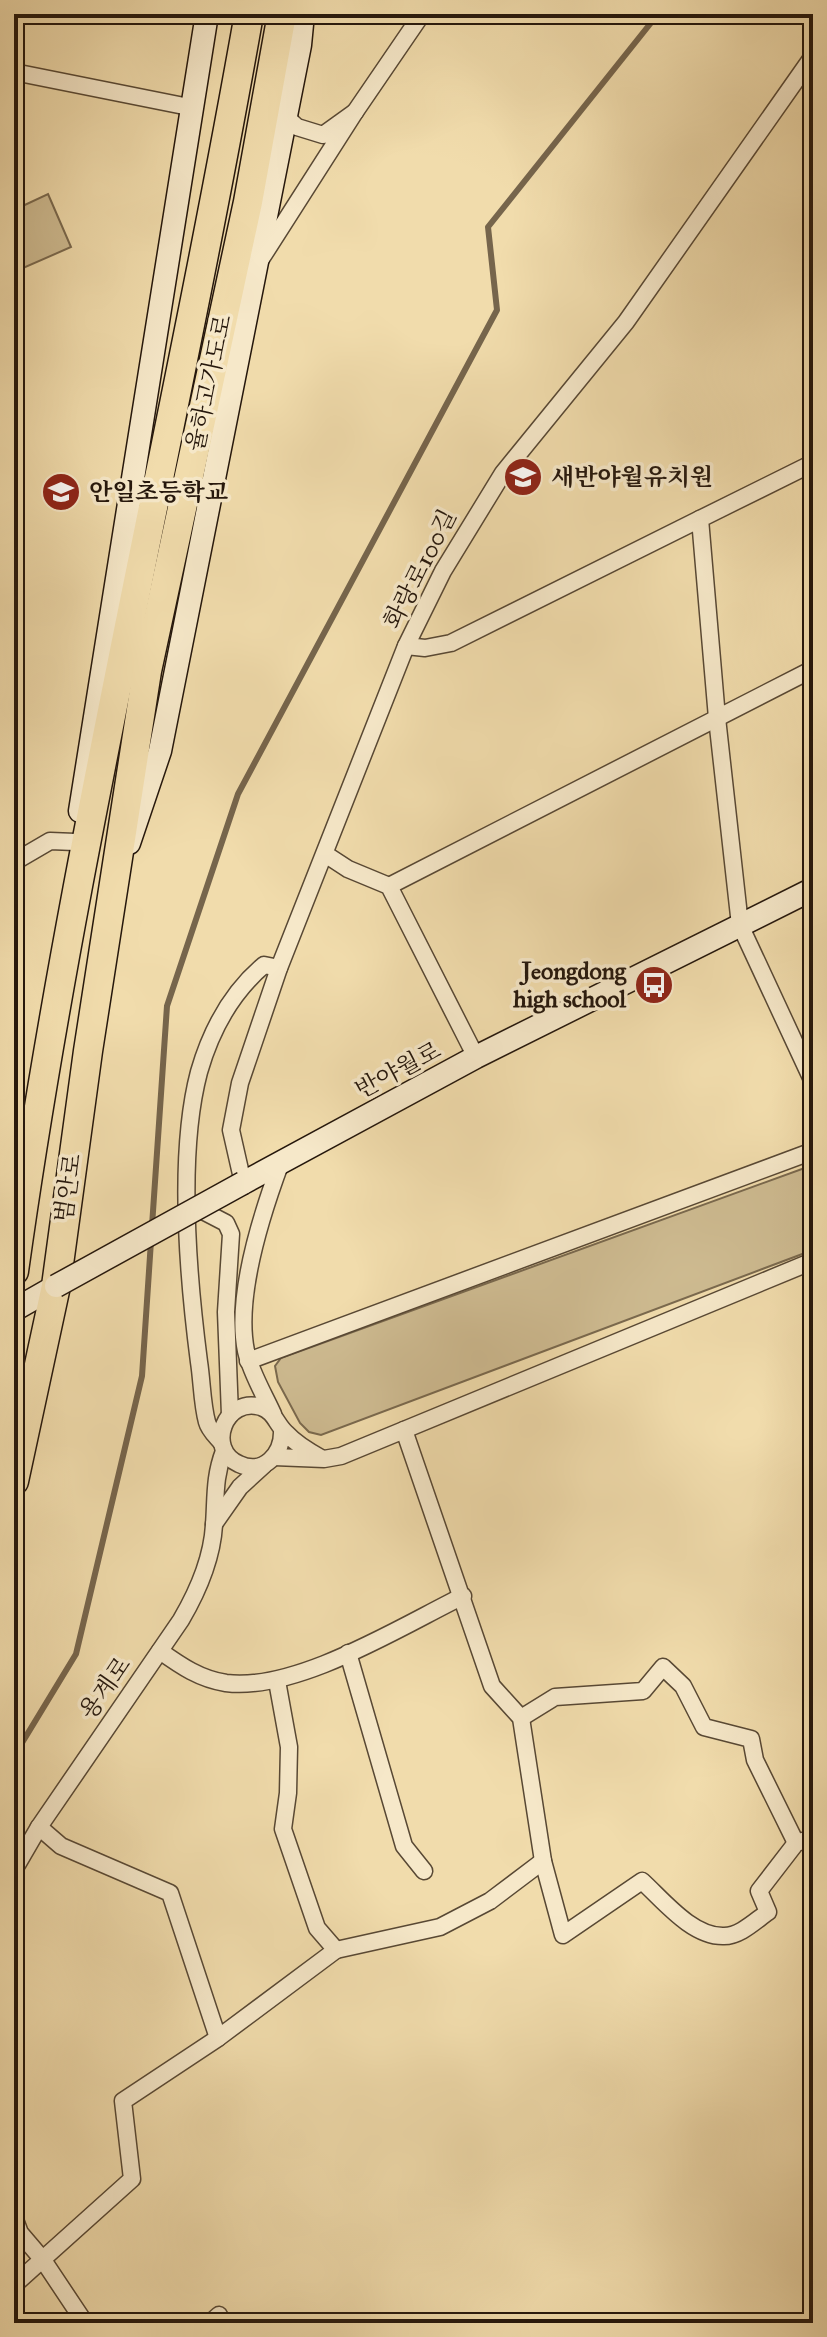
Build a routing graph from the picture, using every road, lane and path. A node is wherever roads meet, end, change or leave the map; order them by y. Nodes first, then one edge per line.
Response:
1 (207, 14) edge
2 (249, 14) edge
3 (282, 14) edge
4 (303, 14) edge
5 (422, 14) edge
6 (813, 56) edge
7 (14, 72) edge
8 (194, 108) junction
9 (355, 112) junction
10 (286, 117) junction
11 (256, 267) junction
12 (813, 463) edge
13 (700, 519) junction
14 (406, 646) junction
15 (813, 669) edge
16 (717, 718) junction
17 (75, 842) junction
18 (325, 854) junction
19 (14, 862) edge
20 (389, 886) junction
21 (813, 889) edge
22 (75, 890) junction
23 (112, 893) junction
24 (740, 925) junction
25 (279, 968) junction
26 (476, 1057) junction
27 (813, 1082) edge
28 (813, 1151) edge
29 (281, 1162) junction
30 (243, 1183) junction
31 (197, 1208) junction
32 (18, 1214) edge
33 (813, 1261) edge
34 (14, 1271) edge
35 (56, 1286) junction
36 (14, 1310) edge
37 (248, 1361) junction
38 (273, 1414) junction
39 (230, 1415) junction
40 (282, 1430) junction
41 (404, 1430) junction
42 (222, 1446) junction
43 (324, 1459) junction
44 (270, 1461) junction
45 (14, 1481) edge
46 (214, 1524) junction
47 (463, 1596) junction
48 (160, 1651) junction
49 (348, 1653) junction
50 (277, 1681) junction
51 (521, 1718) junction
52 (39, 1827) junction
53 (813, 1838) edge
54 (796, 1843) junction
55 (543, 1861) junction
56 (14, 1870) edge
57 (424, 1871) dead end
58 (336, 1950) junction
59 (218, 2038) junction
60 (14, 2217) edge
61 (43, 2260) junction
62 (14, 2285) edge
63 (85, 2323) edge

1 - 8 main road
2 - 22 highway, 율하고가도로
3 - 23 highway, 율하고가도로
4 - 10 main road
5 - 9 street
6 - 14 street, 화랑로100길
7 - 8 street
8 - 17 main road
9 - 10 street
9 - 11 street
10 - 11 main road
11 - 23 main road
12 - 13 street
13 - 14 street
13 - 16 street
14 - 18 street, 화랑로100길
15 - 16 street
16 - 20 street
16 - 24 street
17 - 19 street
17 - 22 main road
18 - 20 street
18 - 25 street, 화랑로100길
20 - 26 street
21 - 24 main road, 반야월로
22 - 32 highway, 범안로
23 - 35 highway, 범안로
24 - 26 main road, 반야월로
24 - 27 street
25 - 30 street, 화랑로100길
25 - 42 street
26 - 29 main road, 반야월로
28 - 37 street
29 - 30 main road, 반야월로
29 - 37 street
30 - 31 main road, 반야월로, bridge
31 - 35 main road, 반야월로, bridge
31 - 39 street
32 - 34 highway, 범안로
33 - 41 street
35 - 36 main road, 반야월로
35 - 45 highway, 범안로
37 - 38 street
38 - 39 street
38 - 40 street
39 - 42 street
40 - 43 street
40 - 44 street
41 - 43 street
41 - 47 street
42 - 44 street
42 - 46 street, 용계로
43 - 44 street
44 - 46 street, 용계로
46 - 48 street, 용계로
47 - 49 street
47 - 51 street
48 - 50 street
48 - 52 street, 용계로
49 - 50 street
49 - 57 street
50 - 58 street
51 - 54 street
51 - 55 street
52 - 56 street, 용계로
52 - 59 street
53 - 54 street
54 - 55 street
55 - 58 street
58 - 59 street
59 - 61 street
60 - 61 street
61 - 62 street
61 - 63 street

